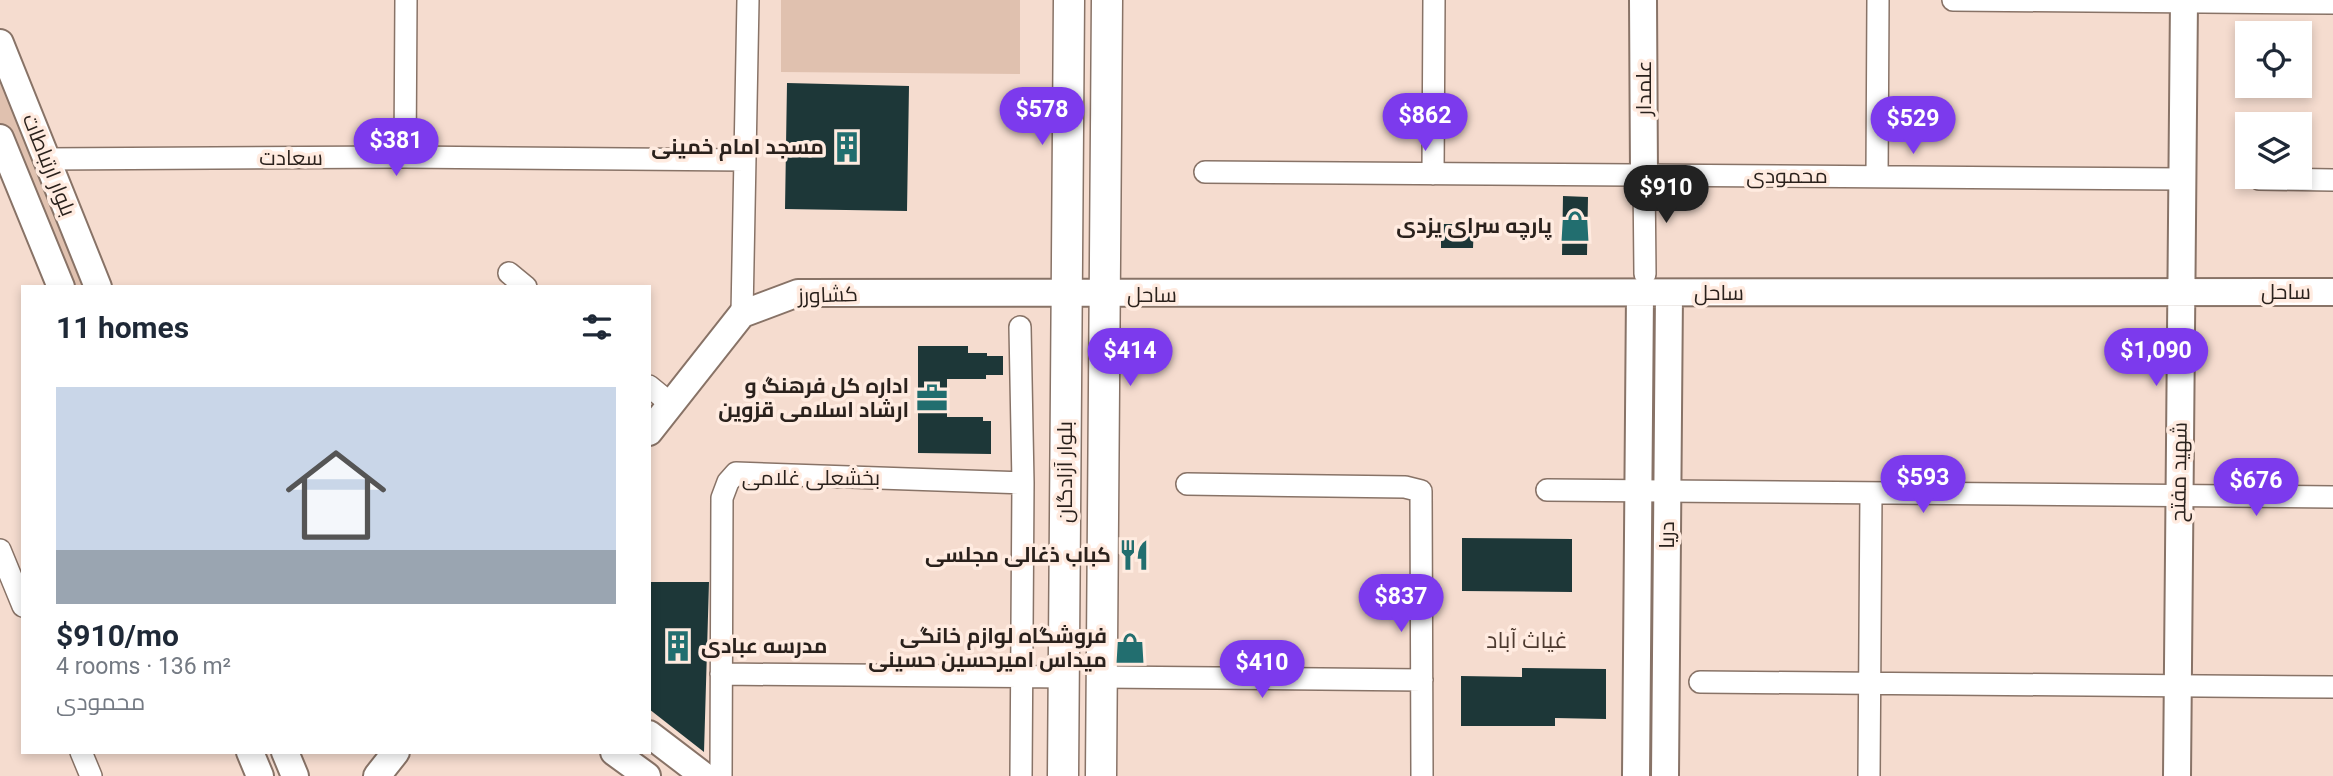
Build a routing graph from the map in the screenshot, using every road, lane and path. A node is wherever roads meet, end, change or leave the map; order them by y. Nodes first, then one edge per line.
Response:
1 (406, 0) edge
2 (748, 0) edge
3 (1069, 0) edge
4 (1107, 0) edge
5 (1434, 0) edge
6 (1643, 0) edge
7 (1878, 0) edge
8 (1953, 0) edge
9 (2183, 1) edge
10 (2333, 3) edge
11 (0, 43) edge
12 (5, 149) edge
13 (405, 157) junction
14 (46, 159) junction
15 (745, 160) junction
16 (1205, 172) dead end
17 (1433, 174) junction
18 (1644, 175) junction
19 (1877, 177) junction
20 (2182, 179) junction
21 (2312, 180) edge
22 (2333, 180) edge
23 (509, 273) dead end
24 (1642, 284) junction
25 (60, 285) edge
26 (97, 285) edge
27 (524, 285) edge
28 (2333, 292) edge
29 (1669, 293) junction
30 (2181, 293) junction
31 (1067, 295) junction
32 (1105, 295) junction
33 (742, 314) junction
34 (1020, 327) dead end
35 (651, 388) edge
36 (671, 404) junction
37 (651, 429) edge
38 (1023, 483) junction
39 (1186, 484) dead end
40 (1547, 490) dead end
41 (1638, 491) junction
42 (1667, 491) junction
43 (1871, 493) junction
44 (2179, 497) junction
45 (2333, 497) edge
46 (10, 560) edge
47 (21, 599) edge
48 (722, 674) junction
49 (1022, 676) junction
50 (1063, 677) junction
51 (1102, 677) junction
52 (1422, 680) junction
53 (1637, 682) junction
54 (1666, 682) junction
55 (1700, 682) dead end
56 (1869, 684) junction
57 (2177, 687) junction
58 (2333, 687) edge
59 (651, 736) edge
60 (82, 754) edge
61 (251, 754) edge
62 (286, 754) edge
63 (394, 754) edge
64 (617, 754) edge
65 (91, 776) edge
66 (260, 776) edge
67 (295, 776) edge
68 (377, 776) edge
69 (647, 776) edge
70 (704, 776) edge
71 (721, 776) edge
72 (1021, 776) edge
73 (1063, 776) edge
74 (1101, 776) edge
75 (1422, 776) edge
76 (1636, 776) edge
77 (1665, 776) edge
78 (1869, 776) edge
79 (2176, 776) edge

1 - 13 street
2 - 15 street
3 - 31 main road, بلوار آزادگان
4 - 32 main road, بلوار آزادگان
5 - 17 street
6 - 18 street, علمدار
7 - 19 street
8 - 9 street
9 - 10 street
9 - 20 street, شهید مفتح
11 - 14 street, بلوار ارتباطات
12 - 14 street
12 - 25 street, بلوار ارتباطات
13 - 14 street, سعادت
13 - 15 street, سعادت
14 - 26 street, بلوار ارتباطات
15 - 33 street
16 - 17 street, محمودی
17 - 18 street, محمودی
18 - 19 street, محمودی
18 - 24 street
19 - 20 street, محمودی
20 - 30 street, شهید مفتح
21 - 22 street
23 - 27 street
24 - 29 street, ساحل
24 - 32 street, ساحل
24 - 41 street, دریا
28 - 30 street, ساحل
29 - 30 street, ساحل
29 - 42 street, دریا
30 - 44 street, شهید مفتح
31 - 32 street, ساحل
31 - 33 street, کشاورز
31 - 50 main road, بلوار آزادگان
32 - 51 main road, بلوار آزادگان
33 - 36 street
34 - 38 street
35 - 36 street
36 - 37 street
38 - 48 street, بخشعلی غلامی
38 - 49 street
39 - 52 street
40 - 41 street
41 - 42 street
41 - 53 street, دریا
42 - 43 street
42 - 54 street, دریا
43 - 44 street
43 - 56 street
44 - 45 street
44 - 57 street, شهید مفتح
46 - 47 street
48 - 49 street
48 - 71 street, بخشعلی غلامی
49 - 50 street
49 - 72 street
50 - 73 main road, بلوار آزادگان
51 - 52 street
51 - 74 main road, بلوار آزادگان
52 - 75 street
53 - 54 street
53 - 76 street, دریا
54 - 77 street, دریا
55 - 56 street
56 - 57 street
56 - 78 street
57 - 58 street
57 - 79 street, شهید مفتح
59 - 70 street
60 - 65 street
61 - 66 street
62 - 67 street
63 - 68 street
64 - 69 street

